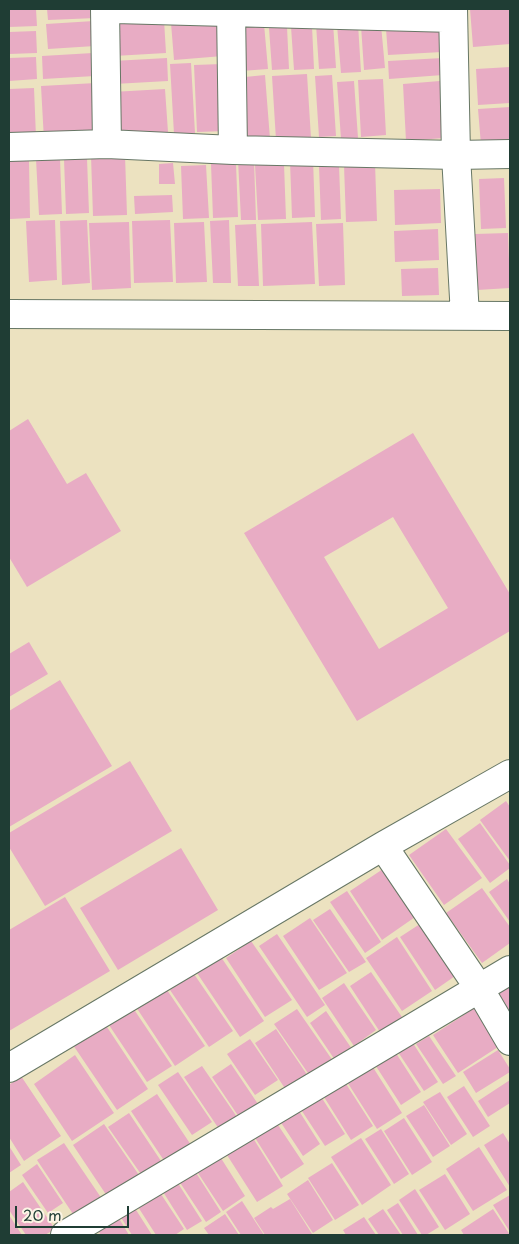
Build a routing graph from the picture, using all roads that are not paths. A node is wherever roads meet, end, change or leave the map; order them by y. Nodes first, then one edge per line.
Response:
1 (105, 9) edge
2 (115, 9) edge
3 (231, 10) edge
4 (453, 14) edge
5 (107, 144) junction
6 (9, 147) edge
7 (233, 150) junction
8 (510, 154) edge
9 (456, 155) junction
10 (9, 314) edge
11 (465, 316) junction
12 (510, 316) edge
13 (510, 774) edge
14 (383, 846) junction
15 (510, 970) edge
16 (479, 988) junction
17 (510, 1041) edge
18 (9, 1068) edge
19 (65, 1235) edge

1 - 5 street
2 - 3 street
3 - 4 street
3 - 7 street
4 - 9 street
5 - 6 street
5 - 7 street
7 - 9 street
8 - 9 street
9 - 11 street
10 - 11 street
11 - 12 street
13 - 14 street
14 - 16 street
14 - 18 street
15 - 16 street
16 - 17 street
16 - 19 street

